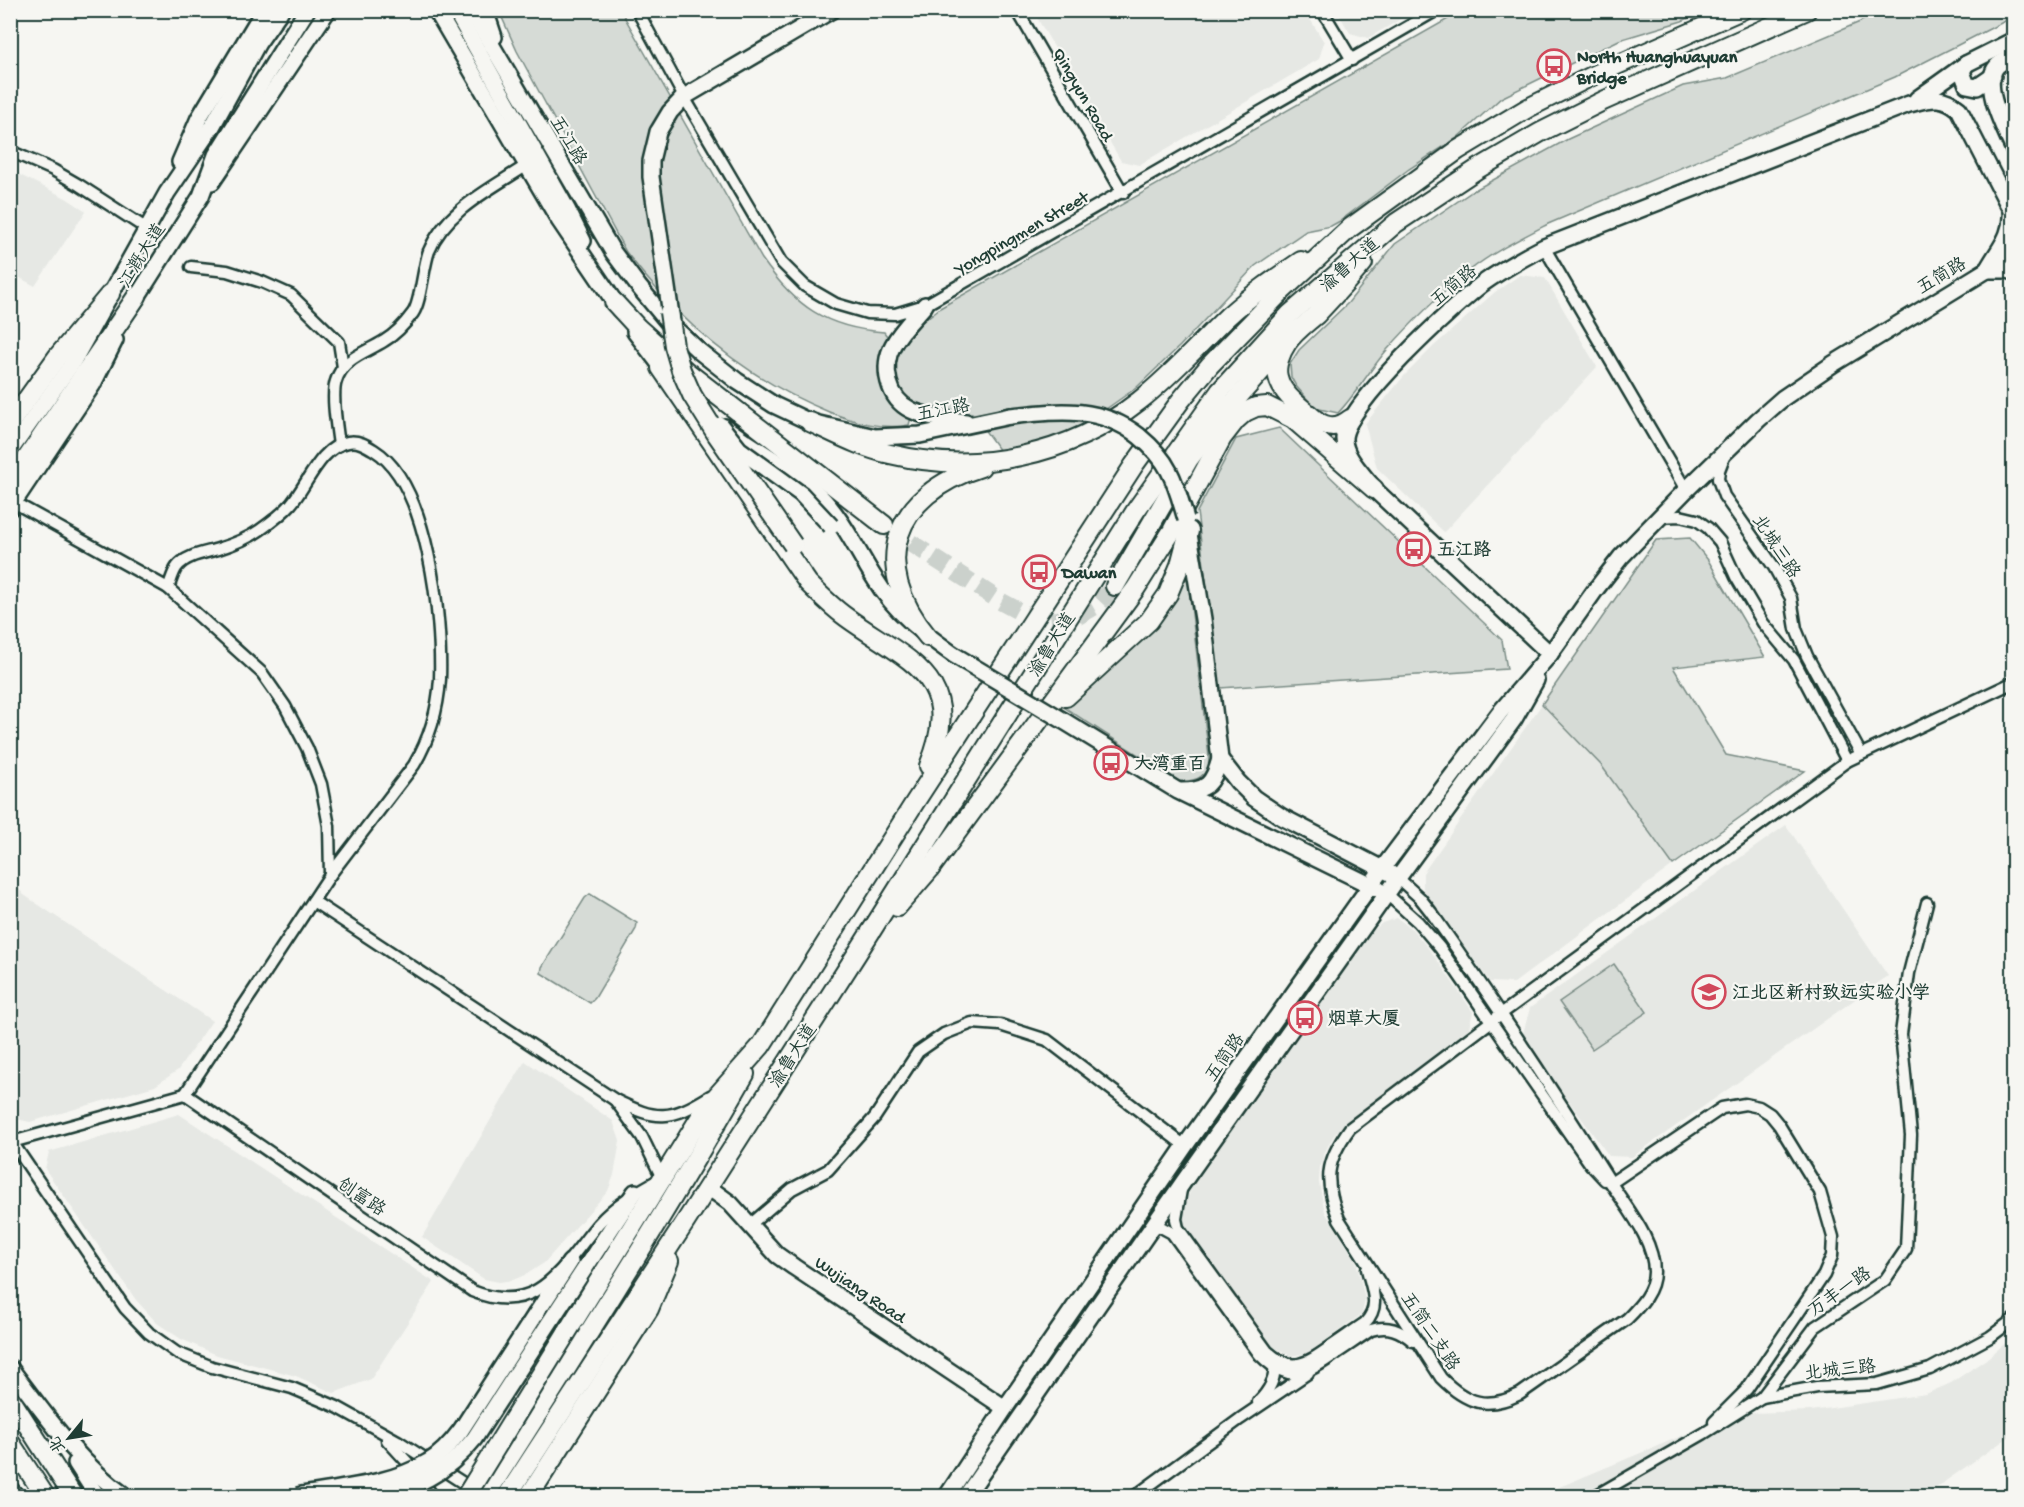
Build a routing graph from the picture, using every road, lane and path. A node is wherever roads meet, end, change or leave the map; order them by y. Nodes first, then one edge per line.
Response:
1 (264, 10) edge
2 (281, 10) edge
3 (328, 10) edge
4 (436, 10) edge
5 (455, 10) edge
6 (471, 10) edge
7 (485, 10) edge
8 (637, 10) edge
9 (832, 10) edge
10 (1017, 10) edge
11 (1322, 10) edge
12 (1437, 10) edge
13 (1742, 10) edge
14 (1807, 10) edge
15 (303, 15) edge
16 (2013, 40) edge
17 (2013, 56) edge
18 (1352, 60) junction
19 (1966, 64) junction
20 (1993, 76) junction
21 (501, 78) junction
22 (684, 97) junction
23 (1910, 104) junction
24 (2013, 150) edge
25 (10, 151) edge
26 (527, 165) junction
27 (167, 193) junction
28 (1123, 193) junction
29 (201, 196) junction
30 (1396, 223) junction
31 (1350, 228) junction
32 (147, 229) junction
33 (2013, 246) edge
34 (1544, 247) junction
35 (191, 267) dead end
36 (1987, 270) junction
37 (2013, 272) edge
38 (110, 294) junction
39 (610, 295) junction
40 (137, 296) junction
41 (925, 305) junction
42 (669, 312) junction
43 (1287, 342) junction
44 (343, 367) junction
45 (661, 368) junction
46 (1350, 419) junction
47 (810, 422) junction
48 (10, 423) edge
49 (972, 423) junction
50 (339, 445) junction
51 (10, 451) edge
52 (1725, 454) junction
53 (997, 462) junction
54 (10, 483) edge
55 (1374, 489) junction
56 (1686, 490) junction
57 (13, 505) edge
58 (1659, 517) junction
59 (884, 525) tunnel mouth
60 (1188, 525) junction
61 (875, 580) junction
62 (1115, 586) tunnel mouth
63 (168, 588) junction
64 (839, 612) junction
65 (928, 637) junction
66 (1550, 654) junction
67 (2013, 682) edge
68 (1032, 729) junction
69 (1861, 754) junction
70 (1220, 759) junction
71 (1847, 761) junction
72 (1178, 791) junction
73 (915, 802) junction
74 (1382, 868) junction
75 (330, 875) junction
76 (1398, 878) junction
77 (1371, 885) junction
78 (1387, 894) junction
79 (313, 901) junction
80 (1927, 903) dead end
81 (858, 952) junction
82 (1496, 1017) junction
83 (761, 1046) junction
84 (721, 1089) junction
85 (185, 1094) junction
86 (615, 1100) junction
87 (11, 1141) edge
88 (1185, 1146) junction
89 (662, 1178) junction
90 (1184, 1181) junction
91 (1611, 1183) junction
92 (708, 1187) junction
93 (635, 1192) junction
94 (686, 1221) junction
95 (751, 1224) junction
96 (1148, 1232) junction
97 (1365, 1260) junction
98 (570, 1262) junction
99 (2013, 1319) edge
100 (1268, 1351) junction
101 (1423, 1351) junction
102 (10, 1368) edge
103 (1275, 1368) junction
104 (1314, 1369) junction
105 (1762, 1397) junction
106 (10, 1398) edge
107 (1005, 1408) junction
108 (1240, 1419) junction
109 (50, 1421) junction
110 (366, 1423) junction
111 (1703, 1434) junction
112 (11, 1443) edge
113 (561, 1448) junction
114 (10, 1489) edge
115 (16, 1497) edge
116 (45, 1497) edge
117 (73, 1497) edge
118 (97, 1497) edge
119 (125, 1497) edge
120 (297, 1497) edge
121 (372, 1497) edge
122 (433, 1497) edge
123 (466, 1497) edge
124 (484, 1497) edge
125 (507, 1497) edge
126 (529, 1497) edge
127 (544, 1497) edge
128 (947, 1497) edge
129 (966, 1497) edge
130 (1135, 1497) edge
131 (1595, 1497) edge

1 - 27 main road
2 - 27 main road, 江溉大道
3 - 29 main road
4 - 26 main road
5 - 21 main road
6 - 21 main road, 五江路
7 - 21 main road
8 - 22 street, Yongpingmen Street
9 - 22 main road
10 - 28 street, Qingyun Road
11 - 18 street
12 - 18 street, Yongpingmen Street
13 - 31 highway, 渝鲁大道
14 - 30 highway, 渝鲁大道
15 - 29 main road, 江溉大道
16 - 19 main road, 五简路
17 - 20 main road
18 - 28 street, Yongpingmen Street
19 - 20 main road
19 - 23 main road, 五简路
20 - 24 main road
21 - 39 main road
21 - 47 main road, 五江路
22 - 41 street, Yongpingmen Street
22 - 42 main road, bridge
23 - 34 main road, 五简路
23 - 36 main road, 五简路
25 - 32 street
26 - 39 main road
26 - 44 street
27 - 32 main road, 江溉大道
28 - 41 street, Yongpingmen Street
29 - 40 main road, 江溉大道
30 - 43 highway
30 - 81 highway, 渝鲁大道
31 - 53 highway
31 - 73 highway, 渝鲁大道
32 - 38 main road, 江溉大道
33 - 36 main road, 五简路
34 - 46 main road, 五简路
34 - 56 street
35 - 44 street
36 - 37 main road
36 - 52 main road, 五简路
38 - 48 highway
38 - 51 main road, 江溉大道
39 - 45 main road
39 - 59 highway
40 - 54 highway
40 - 57 main road, 江溉大道
41 - 49 main road
42 - 61 main road, bridge
42 - 64 highway, bridge
43 - 46 highway
43 - 62 highway
44 - 50 street
45 - 61 main road
45 - 64 highway
46 - 55 main road
47 - 49 main road, 五江路
47 - 53 highway
49 - 60 main road, 五江路, bridge
50 - 63 street
50 - 75 street
52 - 56 main road, 五简路
52 - 69 street, 北城三路
53 - 65 highway
55 - 66 main road
55 - 68 highway
56 - 58 main road, 五简路
57 - 63 street
58 - 66 main road, 五简路
58 - 71 street
60 - 68 highway
60 - 70 main road, 五江路
61 - 65 main road
63 - 75 street
64 - 73 highway
65 - 72 main road, bridge
66 - 74 main road, 五简路
66 - 76 main road, 五简路
67 - 69 street
68 - 81 highway
69 - 71 street
70 - 72 main road
70 - 74 main road
71 - 82 street
72 - 77 main road
73 - 83 highway, 渝鲁大道
74 - 76 main road
74 - 77 main road, 五简路
75 - 79 street
76 - 78 main road, 五简路
76 - 82 street, 五简二支路
77 - 78 main road
77 - 88 main road, 五简路
78 - 82 street, 五简二支路
78 - 90 main road, 五简路
79 - 85 street
79 - 86 street
80 - 105 street, 万丰一路
81 - 92 highway, 渝鲁大道
82 - 91 street, 五简二支路
82 - 97 street, 五简二支路
83 - 84 highway, 渝鲁大道
83 - 124 highway
84 - 86 street
84 - 89 highway, 渝鲁大道
85 - 87 street
85 - 98 street, 创富路
86 - 89 street
87 - 110 street
88 - 95 street
88 - 107 main road, 五简路
89 - 93 street, 创富路
89 - 123 highway, 渝鲁大道, bridge
90 - 96 main road, 五简路
90 - 100 street
91 - 101 street, 五简二支路
91 - 111 street
92 - 94 highway, 渝鲁大道
92 - 95 main road, Wujiang Road
93 - 98 street, 创富路
93 - 121 main road, bridge
94 - 113 highway
94 - 125 highway, 渝鲁大道
95 - 107 main road, Wujiang Road
96 - 103 street
96 - 129 main road, 五简路
97 - 100 street
97 - 101 street, 五简二支路
98 - 120 main road, bridge
99 - 105 street, 北城三路
100 - 103 street
101 - 104 street
102 - 109 main road
103 - 104 street
103 - 108 street
104 - 108 street
105 - 111 street, 万丰一路
106 - 117 highway
107 - 128 main road, 五简路
108 - 130 street
109 - 118 main road
109 - 119 main road
110 - 122 street
110 - 124 street
111 - 131 street, 万丰一路
112 - 116 highway
113 - 126 highway
113 - 127 highway
114 - 115 main road

